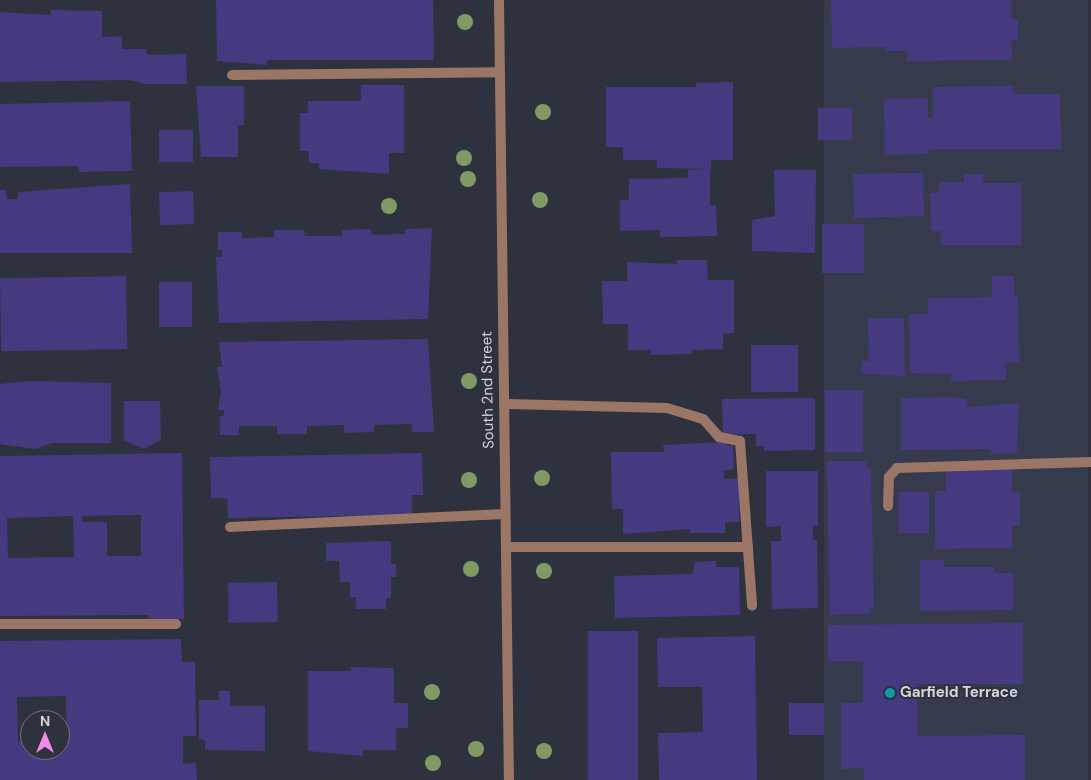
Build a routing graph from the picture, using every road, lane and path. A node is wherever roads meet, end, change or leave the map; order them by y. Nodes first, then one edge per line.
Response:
1 (499, 0) edge
2 (499, 72) junction
3 (232, 74) dead end
4 (504, 404) junction
5 (1091, 462) edge
6 (888, 506) dead end
7 (505, 514) junction
8 (230, 526) dead end
9 (506, 548) junction
10 (748, 548) junction
11 (752, 606) dead end
12 (0, 624) edge
13 (176, 624) dead end
14 (509, 780) edge

1 - 2 street, South 2nd Street
2 - 3 street
2 - 4 street, South 2nd Street
4 - 7 street, South 2nd Street
4 - 10 street
5 - 6 street
7 - 8 street
7 - 9 street, South 2nd Street
9 - 10 street
9 - 14 street, South 2nd Street
10 - 11 street
12 - 13 street

